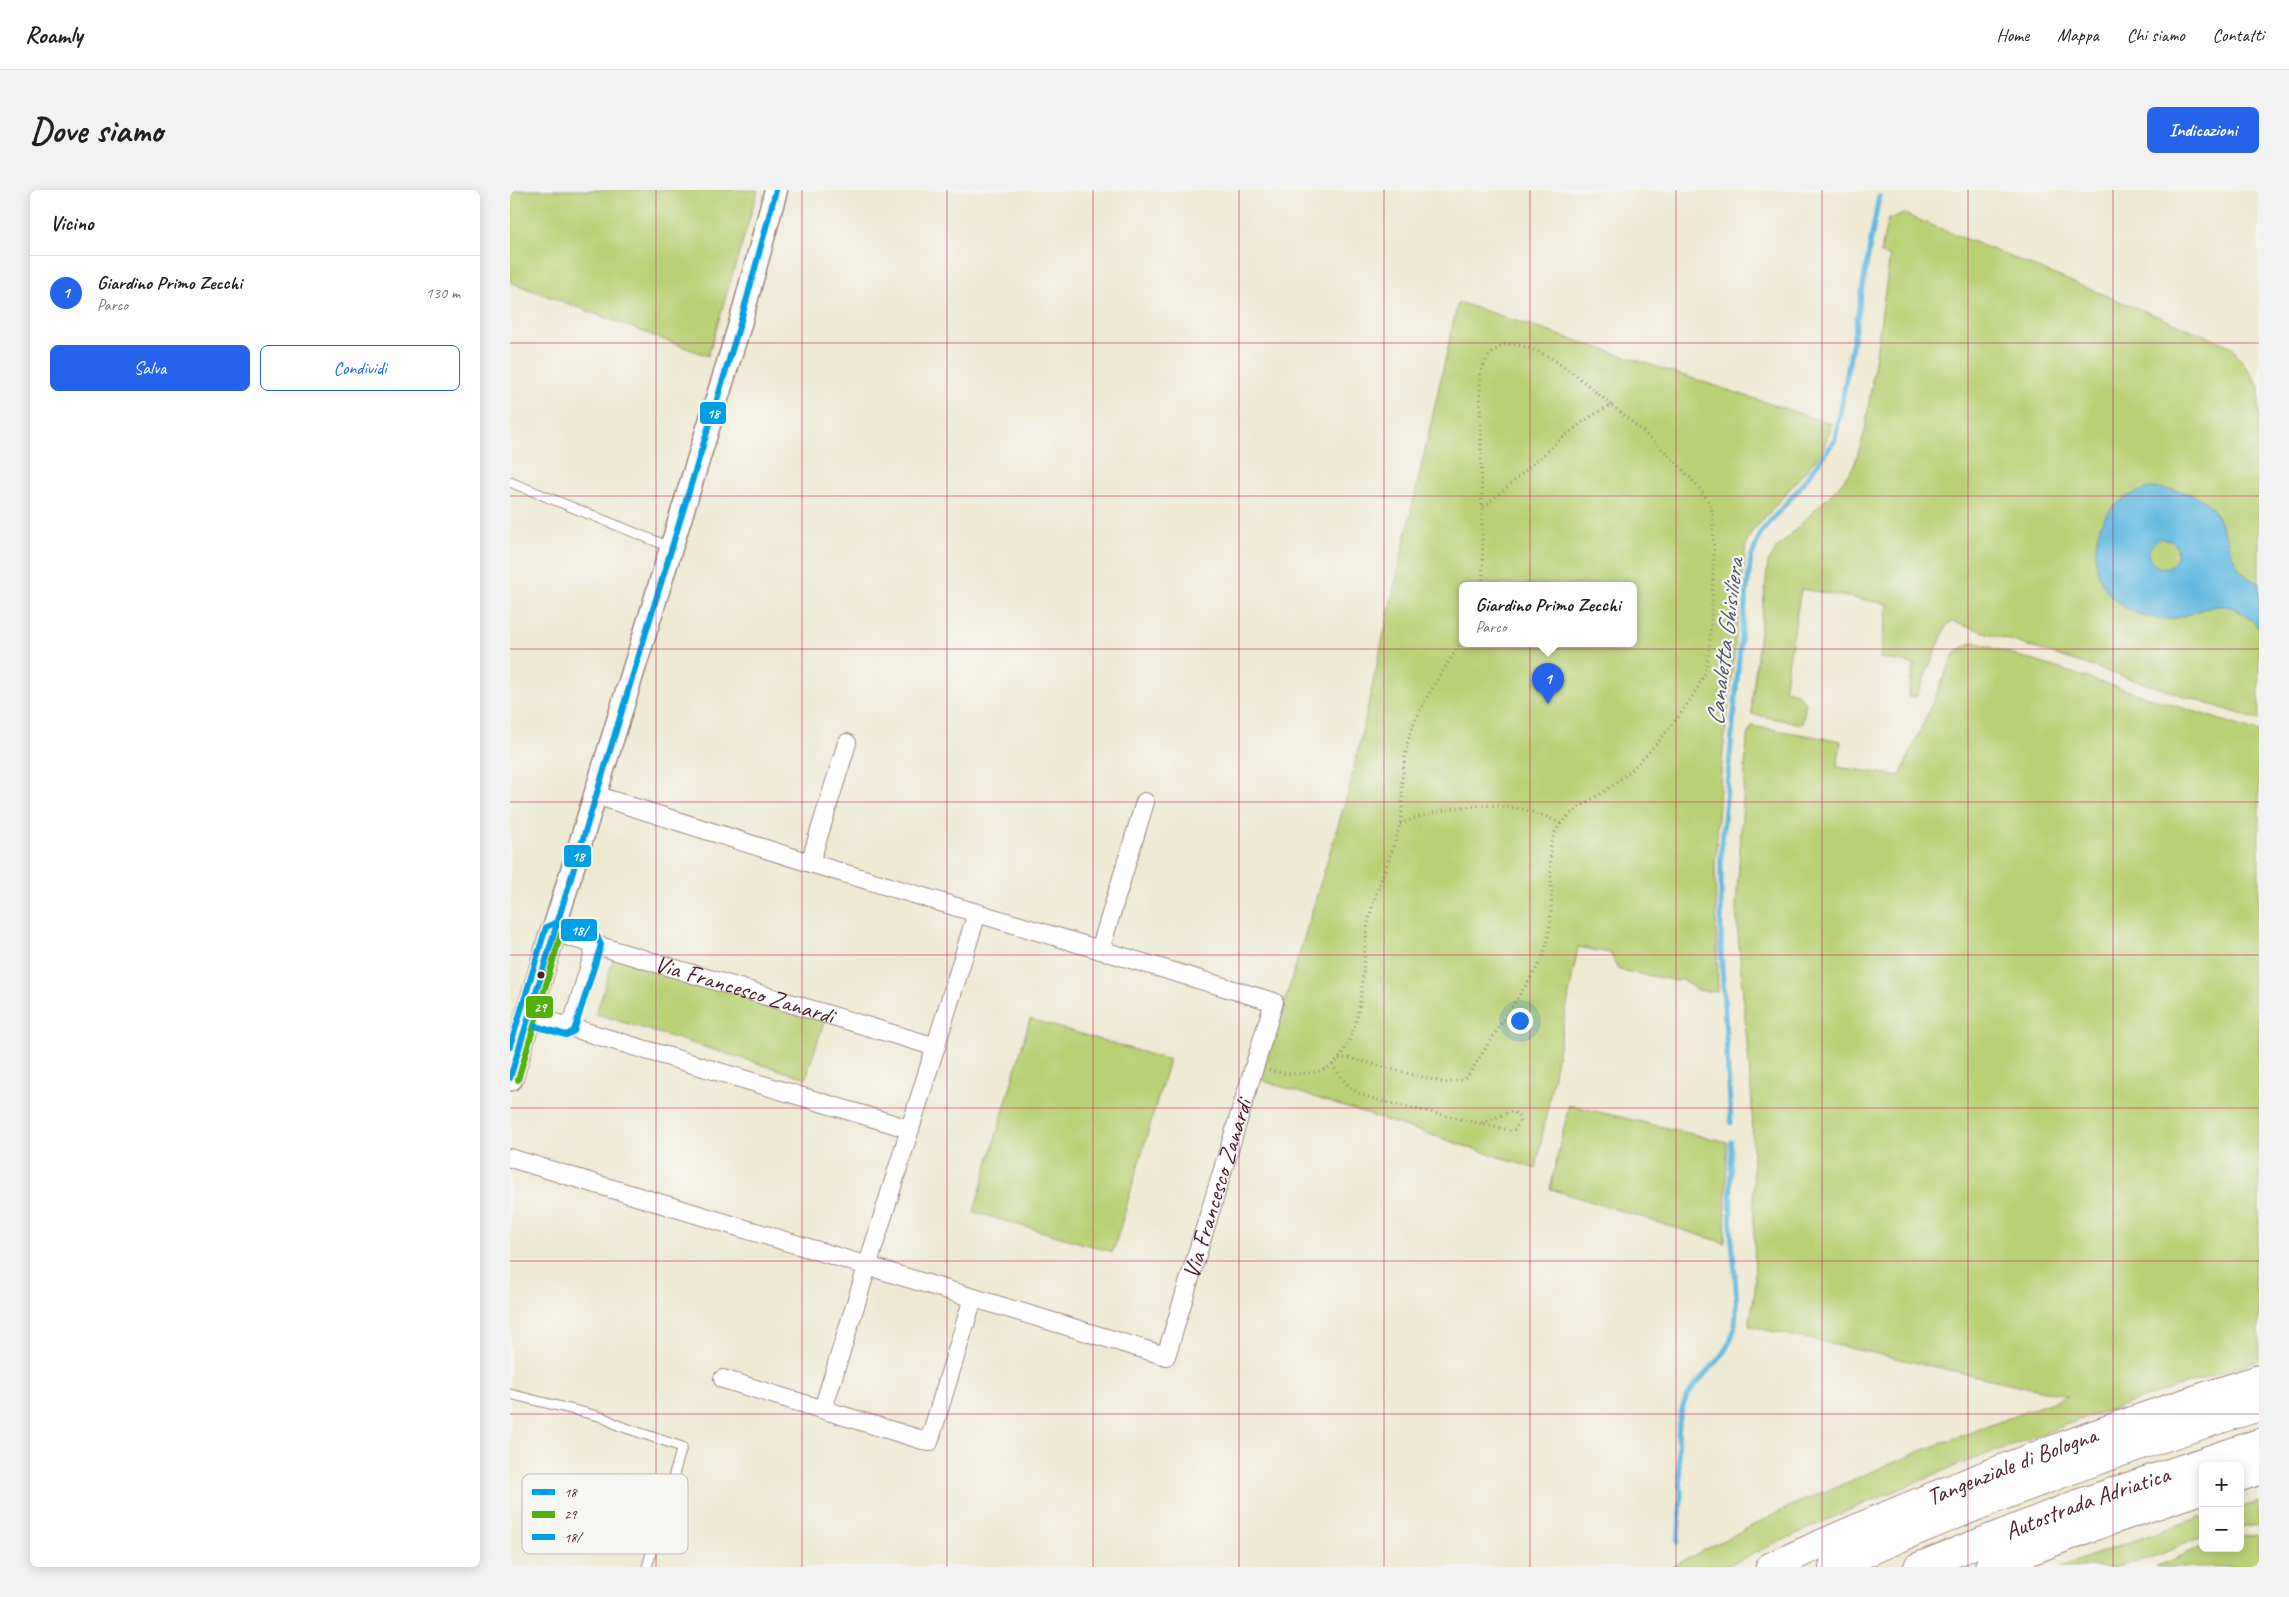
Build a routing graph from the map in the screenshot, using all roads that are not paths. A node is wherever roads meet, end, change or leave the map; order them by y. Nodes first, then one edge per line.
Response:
1 (776, 190) edge
2 (510, 482) edge
3 (672, 548) junction
4 (847, 743) dead end
5 (595, 795) junction
6 (1146, 802) dead end
7 (810, 863) junction
8 (977, 913) junction
9 (554, 932) junction
10 (592, 943) junction
11 (1100, 950) junction
12 (529, 1015) junction
13 (567, 1026) junction
14 (936, 1047) junction
15 (510, 1078) edge
16 (910, 1129) junction
17 (510, 1158) edge
18 (867, 1267) junction
19 (973, 1298) junction
20 (723, 1379) dead end
21 (2259, 1379) edge
22 (510, 1394) edge
23 (2259, 1407) edge
24 (823, 1409) junction
25 (2259, 1442) edge
26 (2259, 1471) edge
27 (674, 1474) edge
28 (2244, 1476) edge
29 (2199, 1490) edge
30 (651, 1554) edge
31 (647, 1567) edge
32 (1770, 1567) edge
33 (1833, 1567) edge
34 (1918, 1567) edge
35 (1988, 1567) edge

1 - 3 street
2 - 3 lane
3 - 5 street
4 - 7 street
5 - 7 street, Via Francesco Zanardi
5 - 9 street
6 - 11 street
7 - 8 street, Via Francesco Zanardi
8 - 11 street, Via Francesco Zanardi
8 - 14 street
9 - 10 street, Via Francesco Zanardi
9 - 12 main road
10 - 13 lane
10 - 14 street, Via Francesco Zanardi
11 - 19 street, Via Francesco Zanardi
12 - 13 street
12 - 15 main road
13 - 16 street
14 - 16 street
16 - 18 street
17 - 18 street, Via Francesco Zanardi
18 - 19 street, Via Francesco Zanardi
18 - 24 street
19 - 24 street
20 - 24 street
21 - 32 highway, Tangenziale di Bologna
22 - 27 lane
23 - 33 highway, Autostrada Adriatica
25 - 34 highway, Autostrada Adriatica
26 - 28 highway
29 - 35 highway
30 - 31 lane

